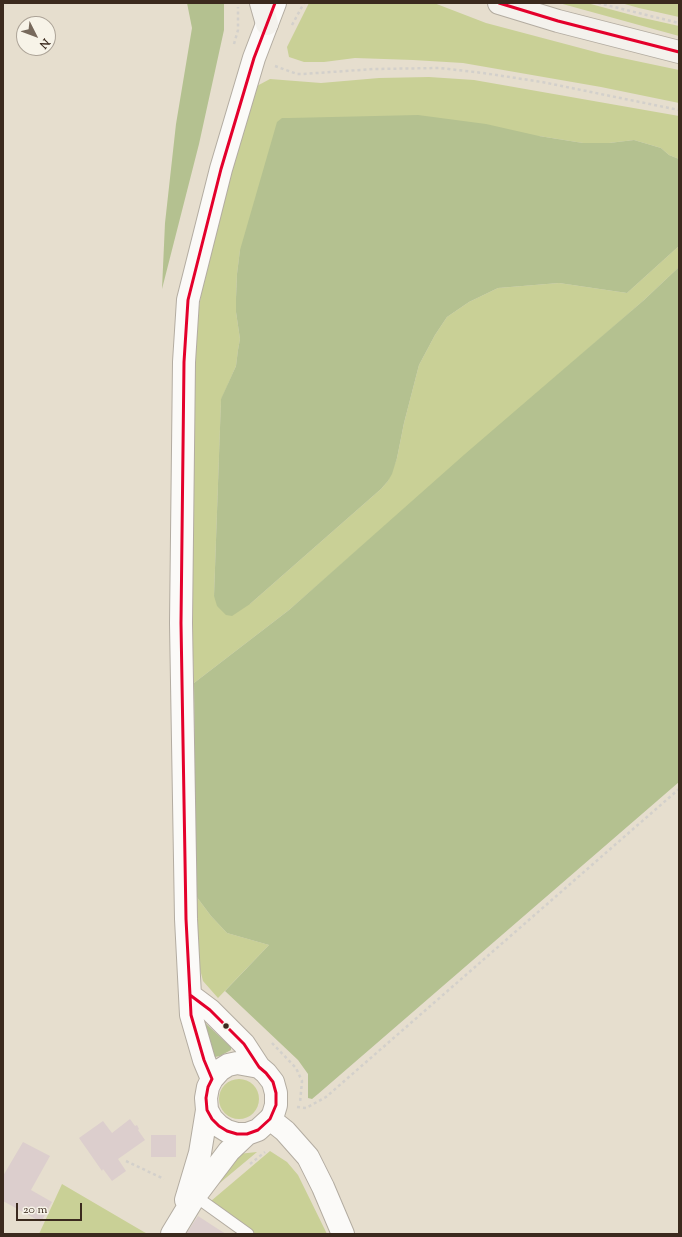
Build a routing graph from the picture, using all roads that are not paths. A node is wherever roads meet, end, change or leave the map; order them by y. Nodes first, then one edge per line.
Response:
1 (275, 3) edge
2 (499, 3) edge
3 (264, 13) edge
4 (679, 52) edge
5 (190, 995) junction
6 (259, 1067) junction
7 (212, 1079) junction
8 (208, 1110) junction
9 (273, 1112) junction
10 (247, 1134) junction
11 (195, 1196) junction
12 (176, 1226) edge
13 (248, 1234) edge
14 (343, 1234) edge

1 - 3 street
2 - 4 main road
3 - 5 street
5 - 6 street
5 - 7 street
6 - 7 street
6 - 9 street
7 - 8 street
8 - 10 street
8 - 12 street
9 - 10 street
9 - 14 street
10 - 11 street
11 - 12 street
11 - 13 lane

